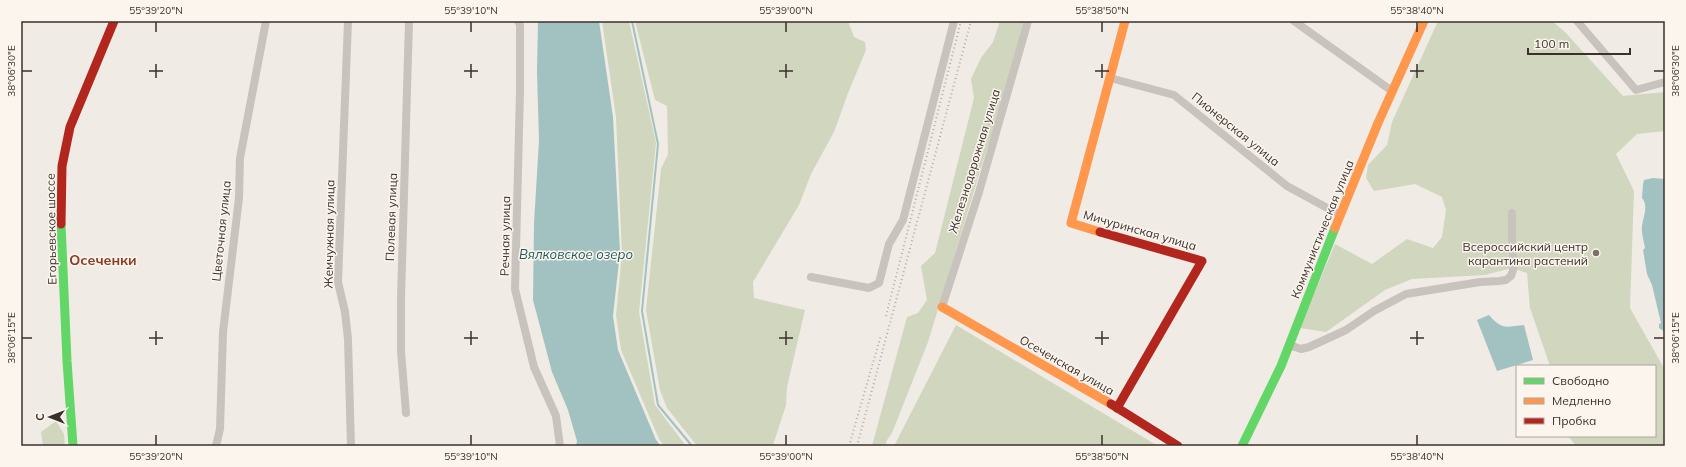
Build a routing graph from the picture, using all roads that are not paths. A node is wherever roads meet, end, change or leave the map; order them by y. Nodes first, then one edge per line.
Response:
1 (114, 21) edge
2 (266, 21) edge
3 (348, 21) edge
4 (409, 21) edge
5 (518, 21) edge
6 (954, 21) edge
7 (1028, 21) edge
8 (1125, 21) edge
9 (1294, 21) edge
10 (1424, 21) edge
11 (1577, 21) edge
12 (1110, 78) junction
13 (1665, 82) edge
14 (1392, 92) junction
15 (1512, 212) dead end
16 (1340, 215) junction
17 (811, 276) dead end
18 (942, 307) joint
19 (1289, 345) junction
20 (1117, 408) junction
21 (406, 413) dead end
22 (73, 446) edge
23 (216, 446) edge
24 (351, 446) edge
25 (560, 446) edge
26 (1178, 446) edge
27 (1242, 446) edge

1 - 22 street, Егорьевское шоссе
2 - 23 street, Цветочная улица
3 - 24 street, Жемчужная улица
4 - 21 street, Полевая улица
5 - 25 street, Речная улица
6 - 17 street
7 - 18 street, Железнодорожная улица
8 - 12 street
9 - 14 street
10 - 14 street, Коммунистическая улица
11 - 13 street
12 - 16 street, Пионерская улица
12 - 20 street, Мичуринская улица
14 - 16 street, Коммунистическая улица
15 - 19 street
16 - 19 street, Коммунистическая улица
18 - 20 street, Осеченская улица
19 - 27 street, Коммунистическая улица
20 - 26 street, Осеченская улица

